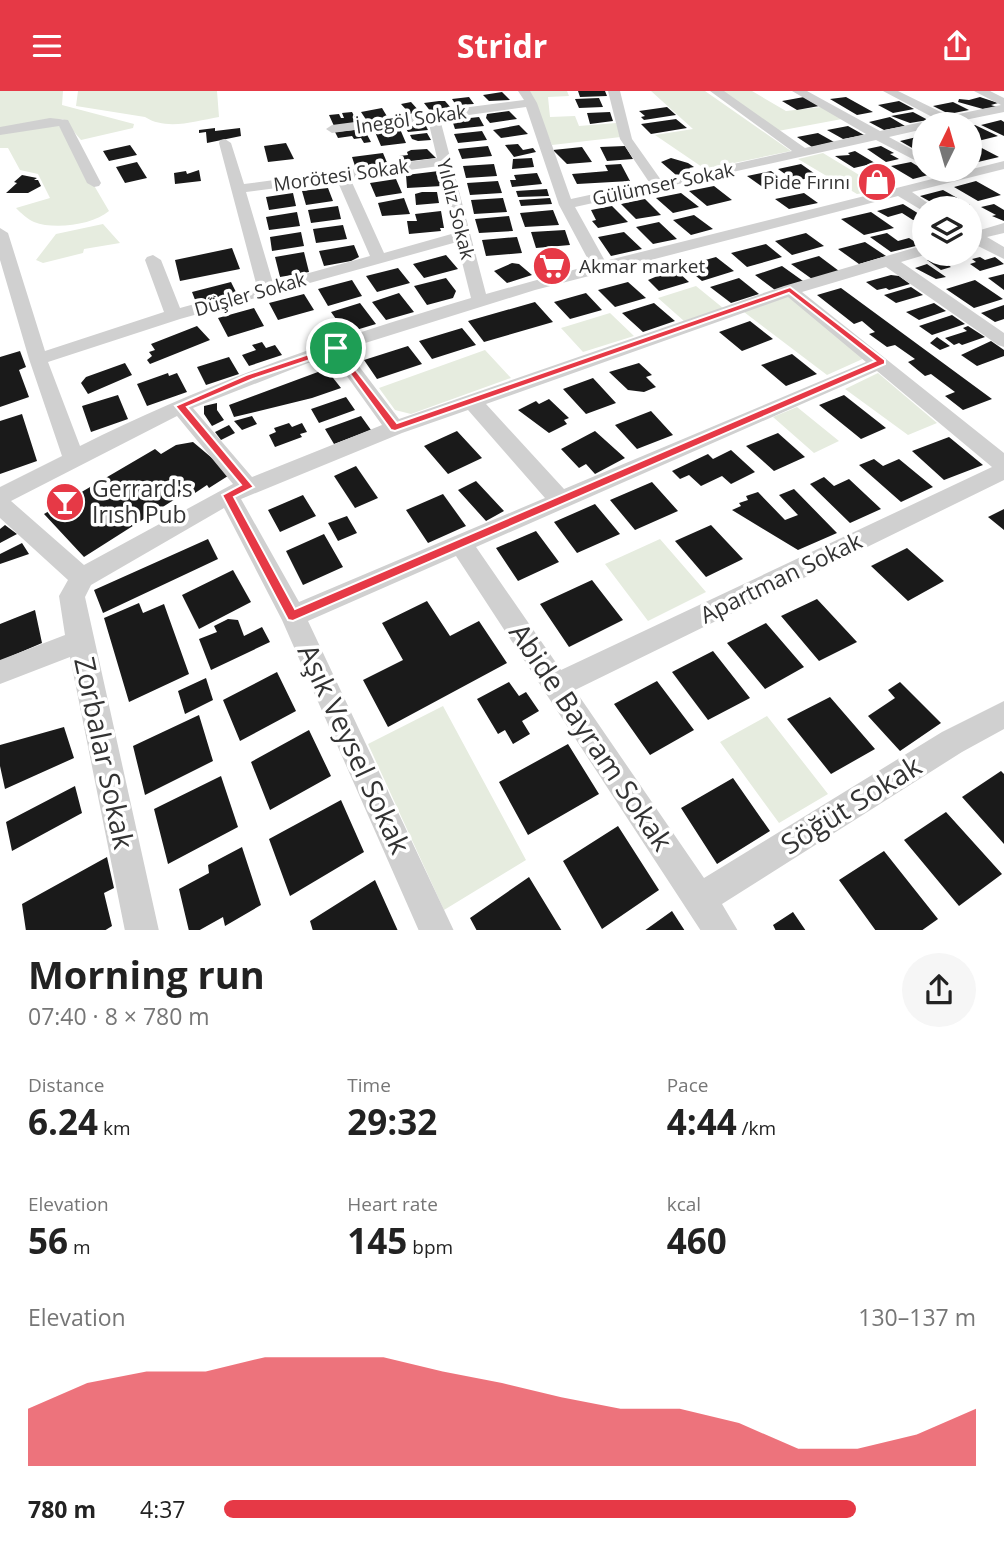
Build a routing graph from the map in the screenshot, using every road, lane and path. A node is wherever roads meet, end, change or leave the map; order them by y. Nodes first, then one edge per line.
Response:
1 (614, 91) edge
2 (716, 91) edge
3 (798, 91) edge
4 (888, 91) edge
5 (986, 92) edge
6 (528, 97) edge
7 (1004, 101) edge
8 (1004, 108) edge
9 (931, 112) edge
10 (982, 113) edge
11 (433, 115) junction
12 (912, 128) edge
13 (332, 129) dead end
14 (0, 131) edge
15 (877, 136) junction
16 (225, 143) dead end
17 (804, 152) junction
18 (912, 155) edge
19 (443, 161) junction
20 (1004, 165) edge
21 (982, 168) edge
22 (342, 176) junction
23 (925, 182) edge
24 (94, 183) dead end
25 (658, 185) junction
26 (238, 189) junction
27 (900, 191) junction
28 (912, 198) edge
29 (566, 205) junction
30 (1004, 228) edge
31 (0, 233) edge
32 (982, 233) edge
33 (463, 236) junction
34 (982, 241) edge
35 (912, 253) edge
36 (1004, 254) edge
37 (379, 259) junction
38 (153, 260) dead end
39 (887, 260) junction
40 (600, 266) junction
41 (266, 289) junction
42 (790, 290) junction
43 (480, 302) junction
44 (174, 315) junction
45 (1004, 341) edge
46 (336, 348) junction
47 (38, 359) junction
48 (881, 362) junction
49 (472, 401) junction
50 (180, 406) junction
51 (395, 428) junction
52 (73, 457) junction
53 (1004, 465) edge
54 (1004, 471) edge
55 (238, 491) junction
56 (0, 501) edge
57 (561, 501) junction
58 (461, 545) junction
59 (82, 578) junction
60 (293, 616) junction
61 (80, 641) junction
62 (0, 672) edge
63 (558, 685) junction
64 (1004, 714) edge
65 (699, 899) junction
66 (138, 929) edge
67 (436, 930) edge
68 (721, 930) edge

1 - 25 street
2 - 17 street
3 - 15 street
4 - 9 street
5 - 7 street
6 - 11 street, İnegöl Sokak
6 - 29 street
8 - 10 street, Gülümser Sokak
11 - 13 street, İnegöl Sokak
11 - 19 street, Yıldız Sokak
12 - 15 street, Gülümser Sokak
14 - 24 street
15 - 17 street, Gülümser Sokak
15 - 18 street
16 - 26 street
17 - 25 street, Gülümser Sokak
19 - 22 street, Morötesi Sokak
19 - 33 street, Yıldız Sokak
20 - 21 street
22 - 26 street, Morötesi Sokak
22 - 37 street
23 - 27 street
25 - 29 street, Gülümser Sokak
26 - 41 street
27 - 28 street
27 - 40 street
29 - 40 street
30 - 32 street
31 - 47 street
33 - 37 street, Düşler Sokak
33 - 43 street, Yıldız Sokak
34 - 36 street
35 - 39 street
37 - 41 street, Düşler Sokak
38 - 44 street
39 - 42 street
39 - 45 street
40 - 43 street
41 - 44 street, Düşler Sokak
42 - 48 street
42 - 49 street
43 - 46 street
44 - 47 street, Düşler Sokak
46 - 50 street
46 - 51 street
47 - 52 street
48 - 53 street
48 - 57 street
49 - 51 street
49 - 57 street
50 - 52 street
50 - 55 street, Aşık Veysel Sokak
51 - 55 street
52 - 56 street
54 - 63 street, Apartman Sokak
55 - 59 street
55 - 60 street, Aşık Veysel Sokak
56 - 59 street
57 - 58 street
58 - 60 street
58 - 63 street, Abide Bayram Sokak
59 - 61 street, Zorbalar Sokak
60 - 67 street, Aşık Veysel Sokak
61 - 62 street
61 - 66 street, Zorbalar Sokak
63 - 65 street, Abide Bayram Sokak
64 - 65 street, Söğüt Sokak
65 - 68 street, Abide Bayram Sokak

